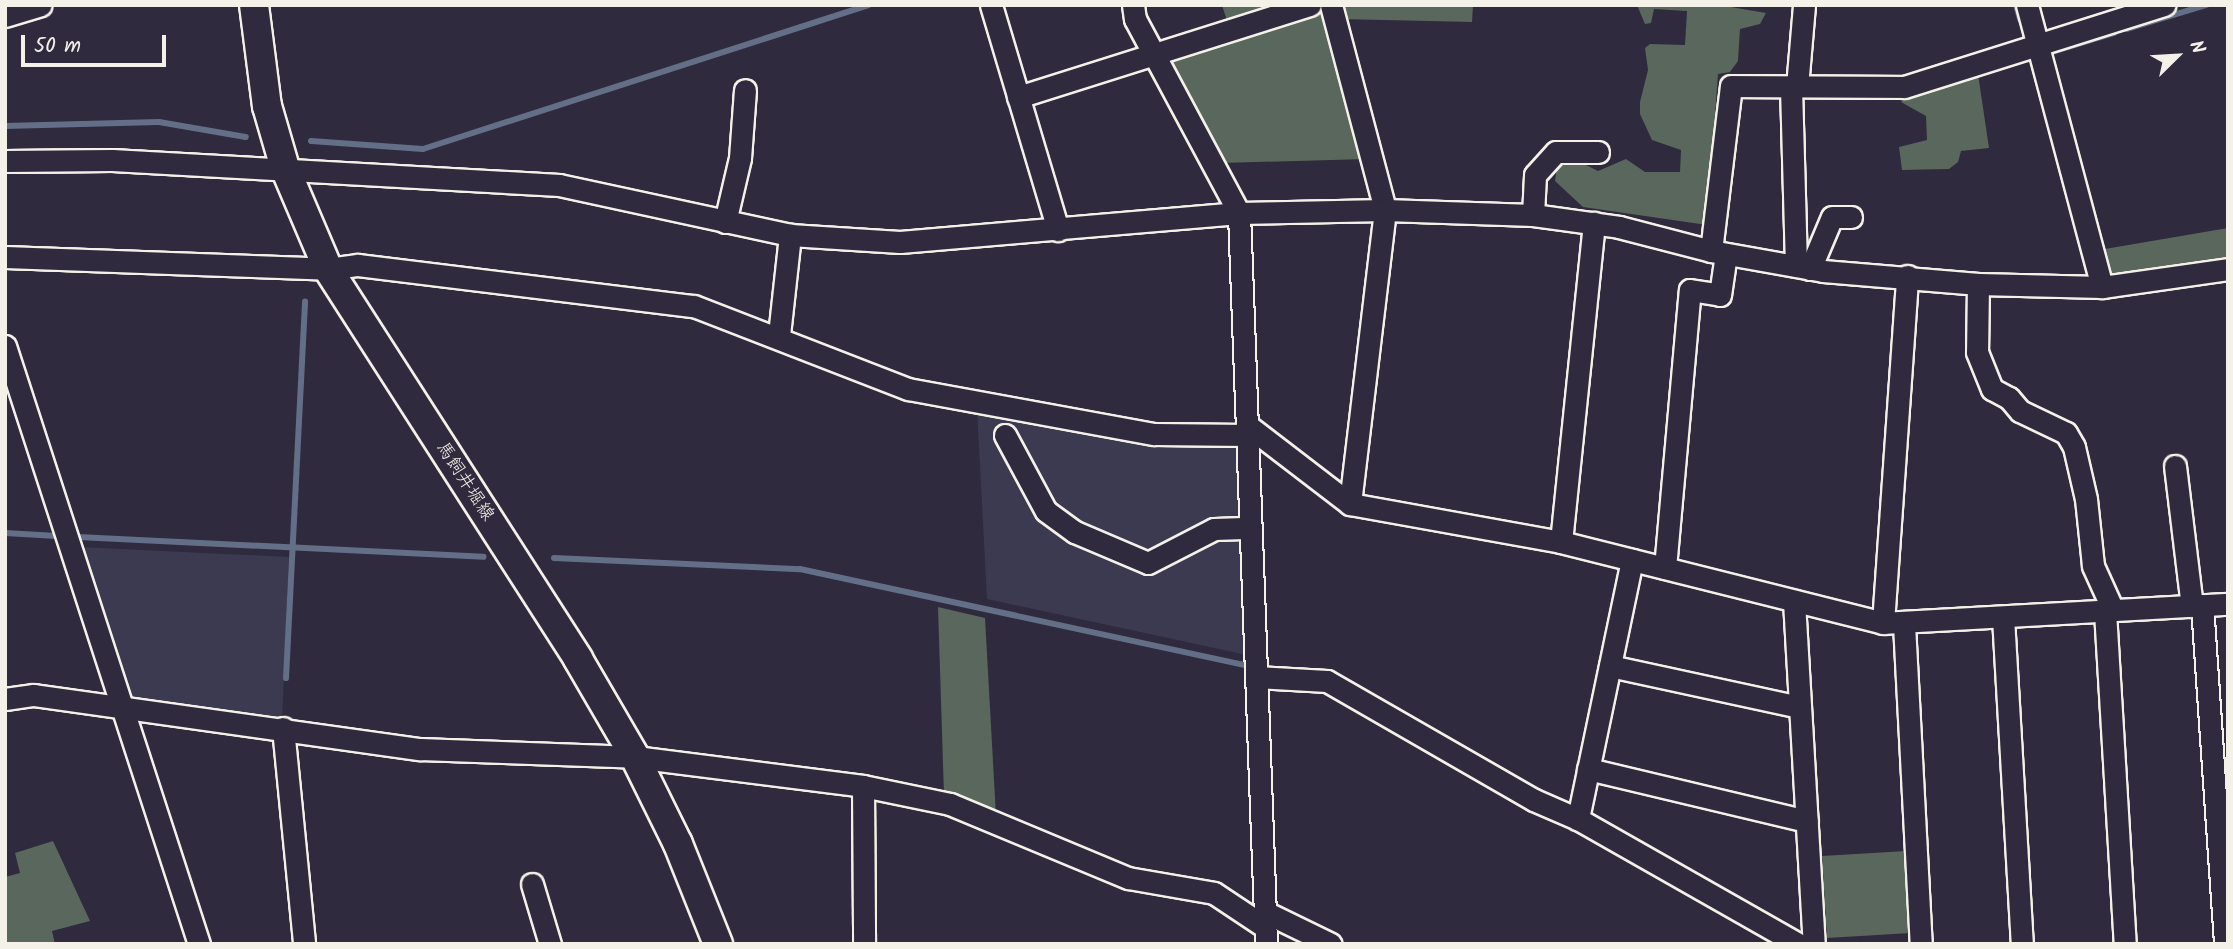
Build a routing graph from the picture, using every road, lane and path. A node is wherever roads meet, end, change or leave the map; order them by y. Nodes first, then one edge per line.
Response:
1 (40, 5) edge
2 (254, 5) edge
3 (991, 5) edge
4 (1133, 5) edge
5 (1310, 5) edge
6 (1331, 5) edge
7 (1804, 5) edge
8 (2027, 5) edge
9 (2164, 5) edge
10 (5, 16) edge
11 (2039, 44) junction
12 (1154, 55) junction
13 (1794, 87) junction
14 (745, 90) dead end
15 (1018, 97) junction
16 (1598, 152) dead end
17 (5, 161) edge
18 (285, 168) junction
19 (1385, 210) junction
20 (1239, 213) junction
21 (1533, 215) junction
22 (1851, 217) dead end
23 (725, 222) junction
24 (1594, 223) junction
25 (1058, 230) junction
26 (790, 235) junction
27 (1718, 252) junction
28 (5, 257) edge
29 (1803, 267) junction
30 (2228, 269) edge
31 (328, 270) junction
32 (1907, 276) junction
33 (1978, 284) junction
34 (2102, 287) junction
35 (779, 335) junction
36 (5, 346) edge
37 (1247, 430) junction
38 (1005, 435) dead end
39 (2175, 466) dead end
40 (1350, 505) junction
41 (1251, 528) junction
42 (1560, 542) junction
43 (1632, 560) junction
44 (1665, 568) junction
45 (1794, 601) junction
46 (2228, 604) edge
47 (2197, 606) junction
48 (2109, 611) junction
49 (2003, 617) junction
50 (1893, 624) junction
51 (1610, 666) junction
52 (1256, 677) junction
53 (5, 699) edge
54 (125, 706) junction
55 (1800, 707) junction
56 (283, 728) junction
57 (635, 757) junction
58 (1588, 769) junction
59 (863, 786) junction
60 (1578, 819) junction
61 (1807, 821) junction
62 (532, 884) dead end
63 (1265, 928) edge
64 (199, 944) edge
65 (304, 944) edge
66 (550, 944) edge
67 (718, 944) edge
68 (864, 944) edge
69 (1331, 944) edge
70 (1798, 944) edge
71 (1814, 944) edge
72 (1921, 944) edge
73 (2022, 944) edge
74 (2125, 944) edge
75 (2225, 944) edge

1 - 10 street
2 - 18 main road, 馬飼井堀線
3 - 15 street
4 - 12 street
5 - 12 street
6 - 19 street
7 - 13 street
8 - 11 street
9 - 11 street
11 - 13 street
11 - 34 street
12 - 15 street
12 - 20 street
13 - 27 street
13 - 29 street
14 - 23 street
15 - 25 street
16 - 21 street
17 - 18 street
18 - 23 street
18 - 31 main road, 馬飼井堀線
19 - 20 street
19 - 21 street
19 - 40 street
20 - 25 street
20 - 37 street
21 - 24 street
22 - 29 street
23 - 26 street
24 - 27 street
24 - 42 street
25 - 26 street
26 - 35 street
27 - 29 street
27 - 44 street
28 - 31 street
29 - 32 street
30 - 34 street
31 - 35 street
31 - 57 main road, 馬飼井堀線
32 - 33 street
32 - 50 street
33 - 34 street
33 - 48 street
35 - 37 street
36 - 54 street
37 - 40 street
37 - 41 street
38 - 41 street
39 - 47 street
40 - 42 street
41 - 52 street
42 - 43 street
43 - 44 street
43 - 51 street
44 - 45 street
45 - 50 street
45 - 55 street
46 - 47 street
47 - 48 street
47 - 75 street
48 - 49 street
48 - 74 street
49 - 50 street
49 - 73 street
50 - 72 street
51 - 55 street
51 - 58 street
52 - 60 street
52 - 63 street
53 - 54 street
54 - 56 street
54 - 64 street
55 - 61 street
56 - 57 street
56 - 65 street
57 - 59 street
57 - 67 main road, 馬飼井堀線
58 - 60 street
58 - 61 street
59 - 63 street
59 - 68 street
60 - 70 street
61 - 71 street
62 - 66 street
63 - 69 street

